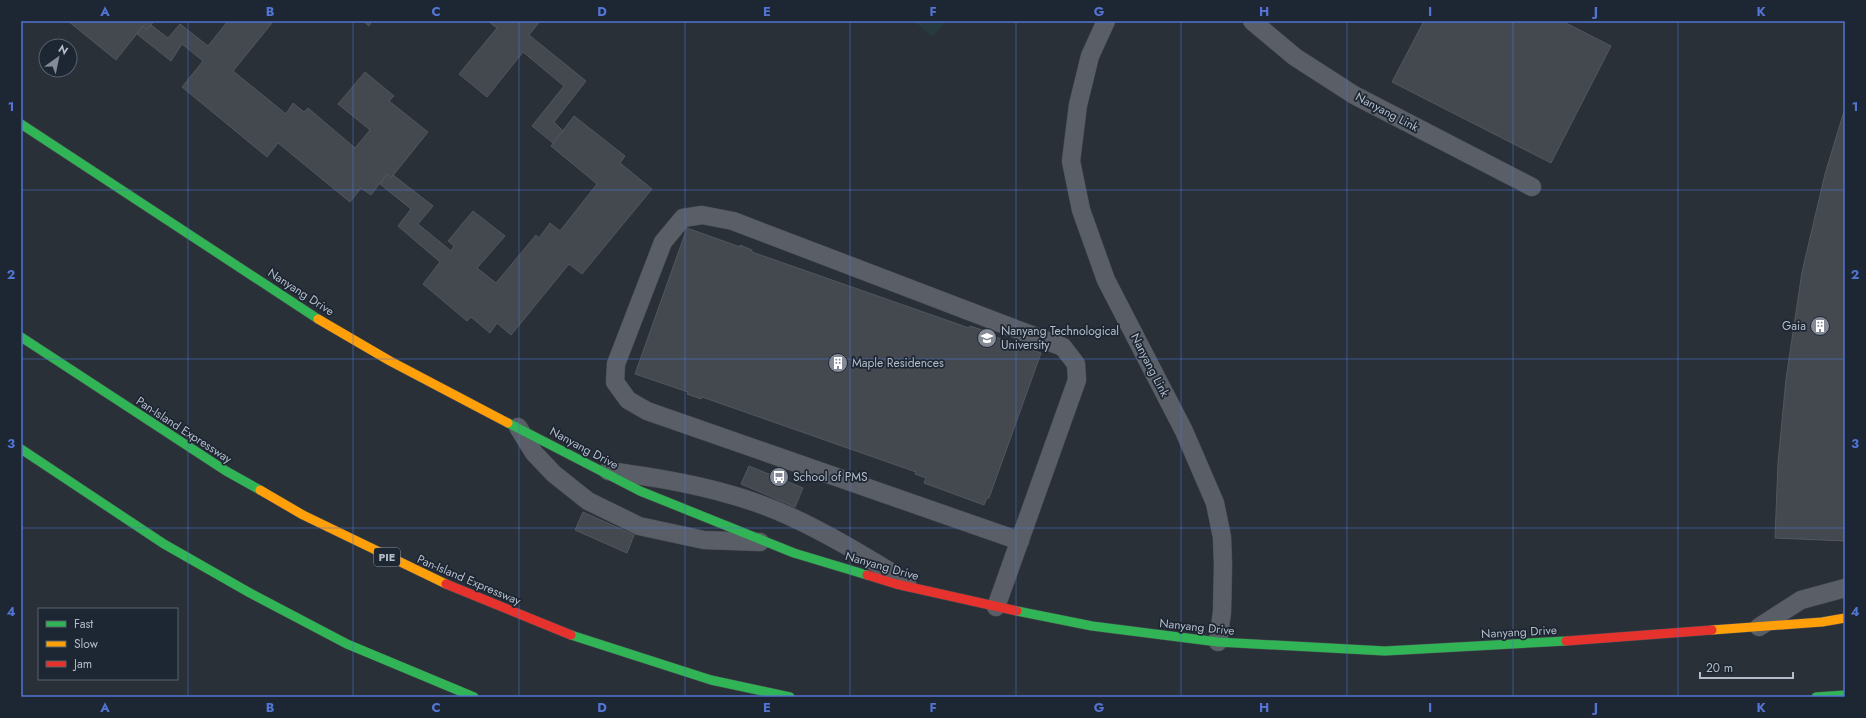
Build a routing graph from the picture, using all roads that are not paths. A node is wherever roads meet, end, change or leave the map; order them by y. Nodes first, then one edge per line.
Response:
1 (1106, 21) edge
2 (1252, 21) edge
3 (21, 124) edge
4 (1532, 187) dead end
5 (21, 337) edge
6 (518, 427) junction
7 (21, 449) edge
8 (599, 470) junction
9 (1020, 541) junction
10 (767, 542) junction
11 (915, 588) junction
12 (1845, 588) edge
13 (996, 607) junction
14 (1845, 618) edge
15 (1759, 627) junction
16 (1218, 642) junction
17 (1845, 695) edge
18 (474, 697) edge
19 (790, 697) edge
20 (1816, 697) edge

1 - 16 lane, Nanyang Link
2 - 4 lane, Nanyang Link
3 - 6 main road, Nanyang Drive
5 - 19 main road, Pan-Island Expressway / PIE
6 - 8 main road, Nanyang Drive
6 - 10 lane
7 - 18 main road
8 - 10 main road, Nanyang Drive
8 - 11 lane
9 - 9 lane
9 - 13 lane
10 - 11 main road, Nanyang Drive
11 - 13 main road, Nanyang Drive
12 - 15 lane
13 - 16 main road, Nanyang Drive
14 - 15 main road, Nanyang Drive
15 - 16 main road, Nanyang Drive
17 - 20 main road

